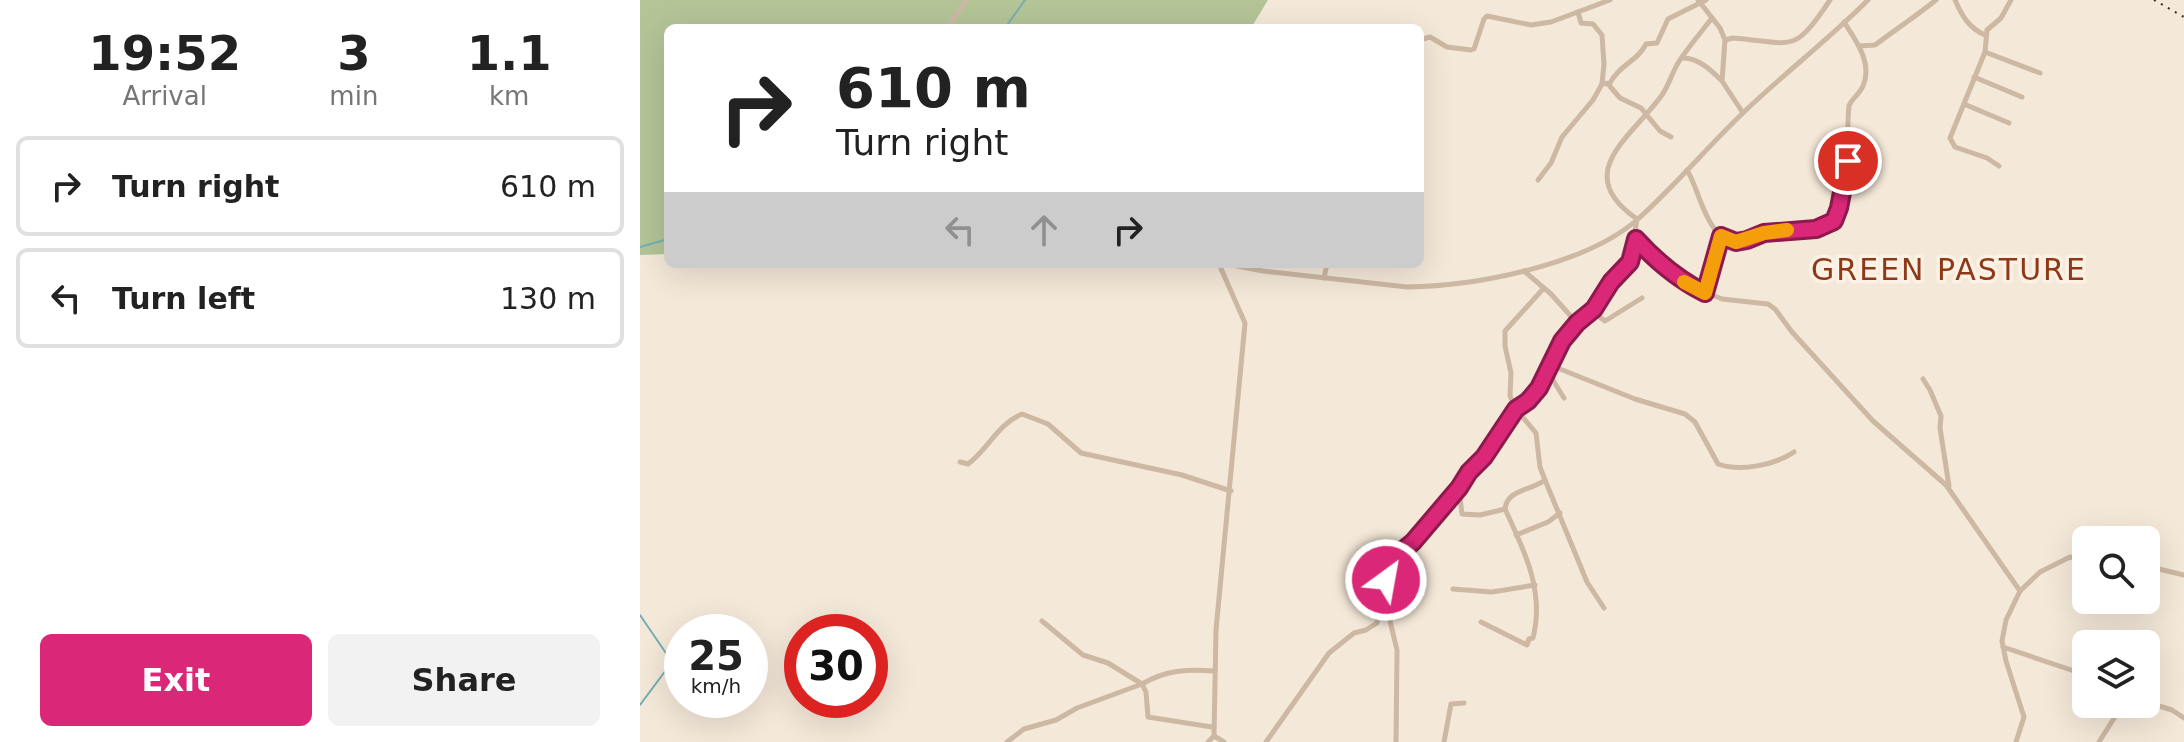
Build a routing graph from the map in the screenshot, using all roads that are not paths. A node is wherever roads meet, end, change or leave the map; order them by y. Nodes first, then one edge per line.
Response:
1 (966, 0) edge
2 (1610, 0) edge
3 (1830, 0) edge
4 (1868, 0) edge
5 (1936, 0) edge
6 (1955, 0) edge
7 (2011, 0) edge
8 (1702, 1) edge
9 (1578, 12) junction
10 (1712, 18) junction
11 (1844, 22) junction
12 (950, 24) edge
13 (1985, 35) junction
14 (1424, 39) edge
15 (1725, 40) junction
16 (1859, 46) junction
17 (1985, 52) junction
18 (1680, 58) junction
19 (2040, 73) dead end
20 (1974, 77) junction
21 (1722, 81) junction
22 (1605, 84) junction
23 (2022, 97) dead end
24 (1964, 104) junction
25 (1647, 113) junction
26 (1743, 113) junction
27 (2009, 123) dead end
28 (1671, 137) dead end
29 (1999, 166) dead end
30 (1687, 170) junction
31 (1538, 180) dead end
32 (1637, 219) junction
33 (1721, 236) junction
34 (1636, 239) junction
35 (1221, 268) edge
36 (1255, 268) edge
37 (1326, 268) edge
38 (1524, 271) junction
39 (1324, 278) junction
40 (1543, 289) junction
41 (1705, 293) junction
42 (1642, 298) dead end
43 (1592, 311) junction
44 (1577, 323) junction
45 (1549, 369) junction
46 (1923, 379) dead end
47 (1564, 398) dead end
48 (1516, 409) junction
49 (1794, 452) dead end
50 (960, 462) dead end
51 (1545, 480) junction
52 (1459, 488) junction
53 (1231, 491) junction
54 (1950, 491) junction
55 (1505, 509) junction
56 (1560, 513) junction
57 (1516, 535) junction
58 (2072, 558) edge
59 (1391, 565) junction
60 (2160, 569) edge
61 (2184, 575) edge
62 (1535, 585) junction
63 (1453, 589) dead end
64 (2020, 591) junction
65 (1604, 608) dead end
66 (1042, 621) dead end
67 (1481, 622) dead end
68 (2003, 647) junction
69 (2072, 670) edge
70 (1214, 671) junction
71 (1142, 684) junction
72 (1464, 703) dead end
73 (2160, 706) edge
74 (2114, 718) edge
75 (2184, 718) edge
76 (1212, 727) junction
77 (1214, 736) junction
78 (1007, 742) edge
79 (1208, 742) edge
80 (1224, 742) edge
81 (1266, 742) edge
82 (1396, 742) edge
83 (1444, 742) edge
84 (2016, 742) edge
85 (2099, 742) edge

1 - 12 street
2 - 9 street
3 - 15 street
4 - 11 street
5 - 16 street
6 - 13 street
7 - 13 street
8 - 10 street
8 - 22 street
9 - 14 street
9 - 22 street
10 - 15 street
10 - 18 street
11 - 16 street
11 - 26 street
13 - 17 street
15 - 21 street
16 - 33 street
17 - 19 street
17 - 20 street
18 - 21 street
18 - 25 street
20 - 23 street
20 - 24 street
21 - 26 street
22 - 25 street
22 - 31 street
24 - 27 street
24 - 29 street
25 - 28 street
25 - 32 street
26 - 30 street
30 - 32 street
30 - 33 street
32 - 34 street
32 - 38 street
33 - 41 street
34 - 41 street
34 - 43 street
35 - 53 street
36 - 39 street
37 - 39 street
38 - 39 street
38 - 40 street
40 - 44 street
40 - 48 street
41 - 54 street
42 - 43 street
43 - 44 street
44 - 45 street
45 - 47 street
45 - 48 street
45 - 49 street
46 - 54 street
48 - 51 street
48 - 52 street
50 - 53 street
51 - 55 street
51 - 56 street
52 - 55 street
52 - 59 street
53 - 70 street
54 - 64 street
55 - 57 street
56 - 57 street
56 - 65 street
57 - 62 street
58 - 64 street
59 - 81 street
59 - 82 street
60 - 61 street
62 - 63 street
62 - 67 street
64 - 68 street
66 - 71 street
68 - 69 street
68 - 84 street
70 - 71 street
70 - 76 street
71 - 76 street
71 - 78 street
72 - 83 street
73 - 75 street
74 - 85 street
76 - 77 street
77 - 79 street
77 - 80 street

